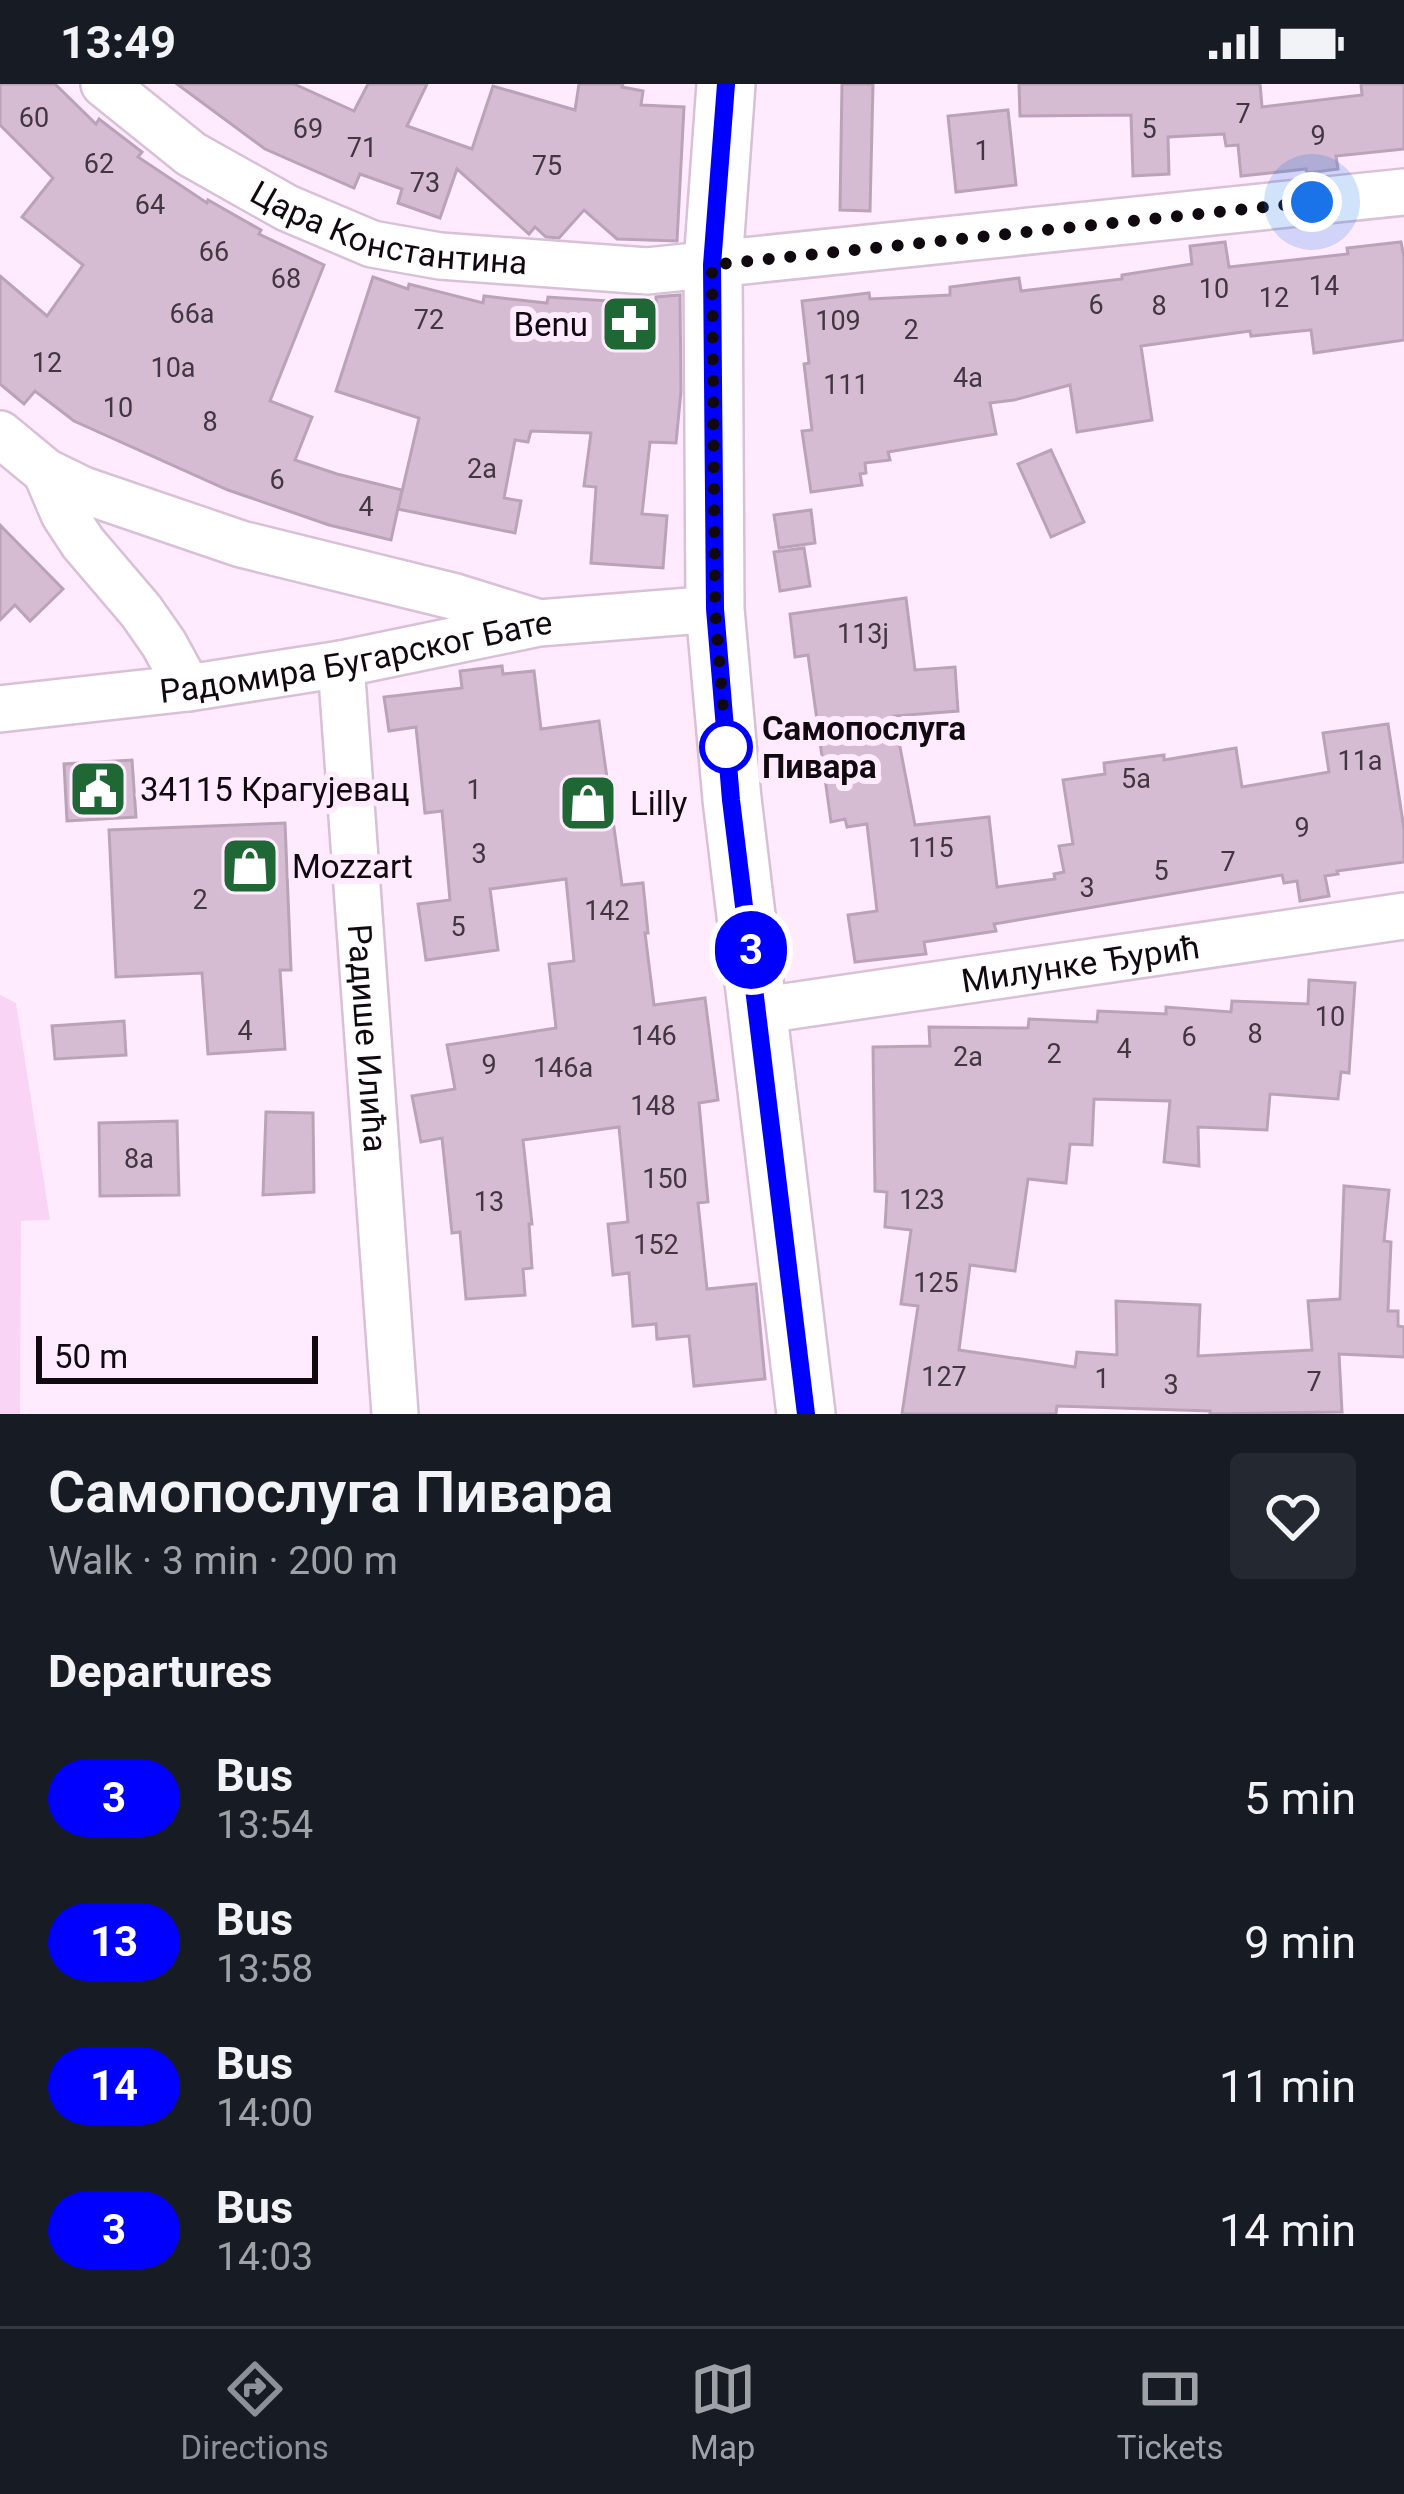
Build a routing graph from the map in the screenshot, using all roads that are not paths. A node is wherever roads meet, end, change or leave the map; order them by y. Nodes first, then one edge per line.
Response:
1 (104, 84) edge
2 (726, 84) edge
3 (1404, 192) edge
4 (712, 265) junction
5 (0, 434) edge
6 (46, 472) junction
7 (715, 609) junction
8 (539, 623) junction
9 (341, 664) junction
10 (188, 688) junction
11 (0, 710) edge
12 (1404, 916) edge
13 (757, 1011) junction
14 (395, 1414) edge
15 (806, 1414) edge

1 - 4 street, Цара Константина
2 - 4 street
3 - 4 street, Цара Константина
4 - 7 street
5 - 6 street
6 - 8 street
6 - 10 street
7 - 8 street, Радомира Бугарског Бате
7 - 13 street
8 - 9 street, Радомира Бугарског Бате
9 - 10 street, Радомира Бугарског Бате
9 - 14 street, Радише Илића
10 - 11 street, Радомира Бугарског Бате
12 - 13 street, Милунке Ђурић
13 - 15 street

